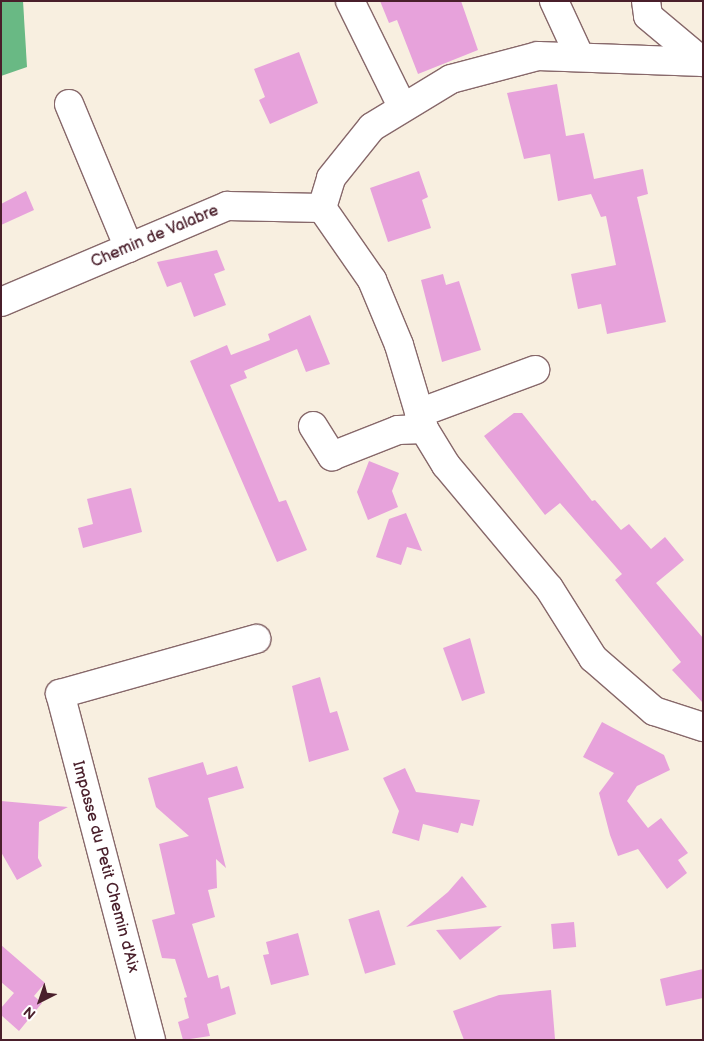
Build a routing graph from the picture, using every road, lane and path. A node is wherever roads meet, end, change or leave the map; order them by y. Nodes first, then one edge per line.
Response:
1 (350, 1) edge
2 (554, 1) edge
3 (646, 1) edge
4 (579, 56) junction
5 (703, 62) edge
6 (69, 104) dead end
7 (402, 106) junction
8 (322, 208) junction
9 (130, 248) junction
10 (1, 302) edge
11 (535, 370) dead end
12 (422, 421) junction
13 (313, 426) dead end
14 (256, 639) dead end
15 (703, 727) edge
16 (151, 1040) edge

1 - 7 street
2 - 4 street
3 - 5 street
4 - 5 street
4 - 7 street
6 - 9 street
7 - 8 street
8 - 9 street, Chemin de Valabre
8 - 12 street
9 - 10 street, Chemin de Valabre
11 - 12 street
12 - 13 street
12 - 15 street
14 - 16 street, Impasse du Petit Chemin d'Aix

